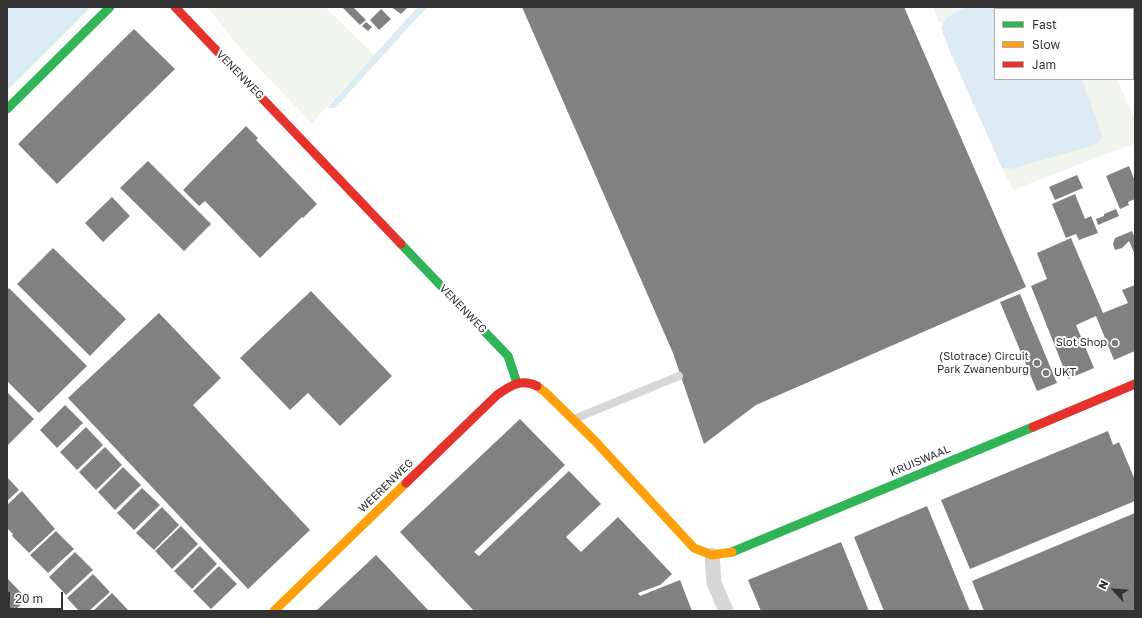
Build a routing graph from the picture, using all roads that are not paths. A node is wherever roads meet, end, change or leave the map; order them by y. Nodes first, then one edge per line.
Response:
1 (110, 7) edge
2 (175, 7) edge
3 (7, 109) edge
4 (679, 376) dead end
5 (517, 383) junction
6 (1135, 384) edge
7 (573, 420) junction
8 (712, 555) junction
9 (274, 611) edge
10 (726, 611) edge

1 - 3 street
2 - 5 street, VENENWEG
4 - 7 lane
5 - 7 street
5 - 9 street, WEERENWEG
6 - 8 street, KRUISWAAL
7 - 8 street
8 - 10 street

